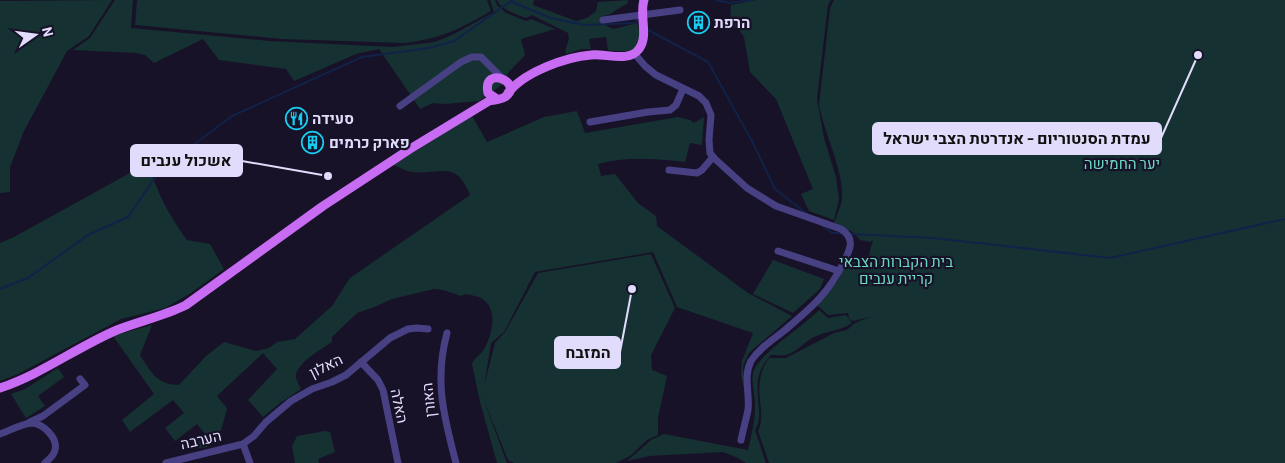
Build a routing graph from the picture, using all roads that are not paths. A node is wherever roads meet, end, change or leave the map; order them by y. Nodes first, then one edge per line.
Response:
1 (644, 0) edge
2 (680, 10) dead end
3 (642, 15) junction
4 (603, 20) dead end
5 (634, 54) junction
6 (489, 65) junction
7 (526, 78) junction
8 (504, 79) junction
9 (488, 86) junction
10 (683, 89) junction
11 (508, 93) junction
12 (497, 99) junction
13 (400, 106) dead end
14 (470, 112) junction
15 (590, 122) dead end
16 (713, 157) junction
17 (669, 170) dead end
18 (778, 251) dead end
19 (839, 271) junction
20 (428, 329) dead end
21 (447, 333) dead end
22 (361, 362) junction
23 (80, 379) dead end
24 (0, 388) edge
25 (28, 423) junction
26 (0, 434) edge
27 (741, 440) dead end
28 (242, 444) junction
29 (45, 463) edge
30 (166, 463) edge
31 (250, 463) edge
32 (398, 463) edge
33 (456, 463) edge

1 - 3 main road
2 - 3 street
3 - 4 street
3 - 5 main road
5 - 7 main road
5 - 10 street
6 - 8 street
6 - 9 street
6 - 13 street
7 - 8 main road
7 - 11 main road
8 - 9 main road
8 - 11 main road
9 - 12 main road
9 - 14 main road
10 - 15 street
10 - 16 street
11 - 12 main road
12 - 14 main road
14 - 24 main road
16 - 17 street
16 - 19 street
18 - 19 street
19 - 27 street
20 - 22 street, האלון
21 - 33 street, האורן
22 - 28 street, האלון
22 - 32 street, האלה
23 - 25 street
25 - 26 street
25 - 29 street
28 - 30 street, הערבה
28 - 31 street

